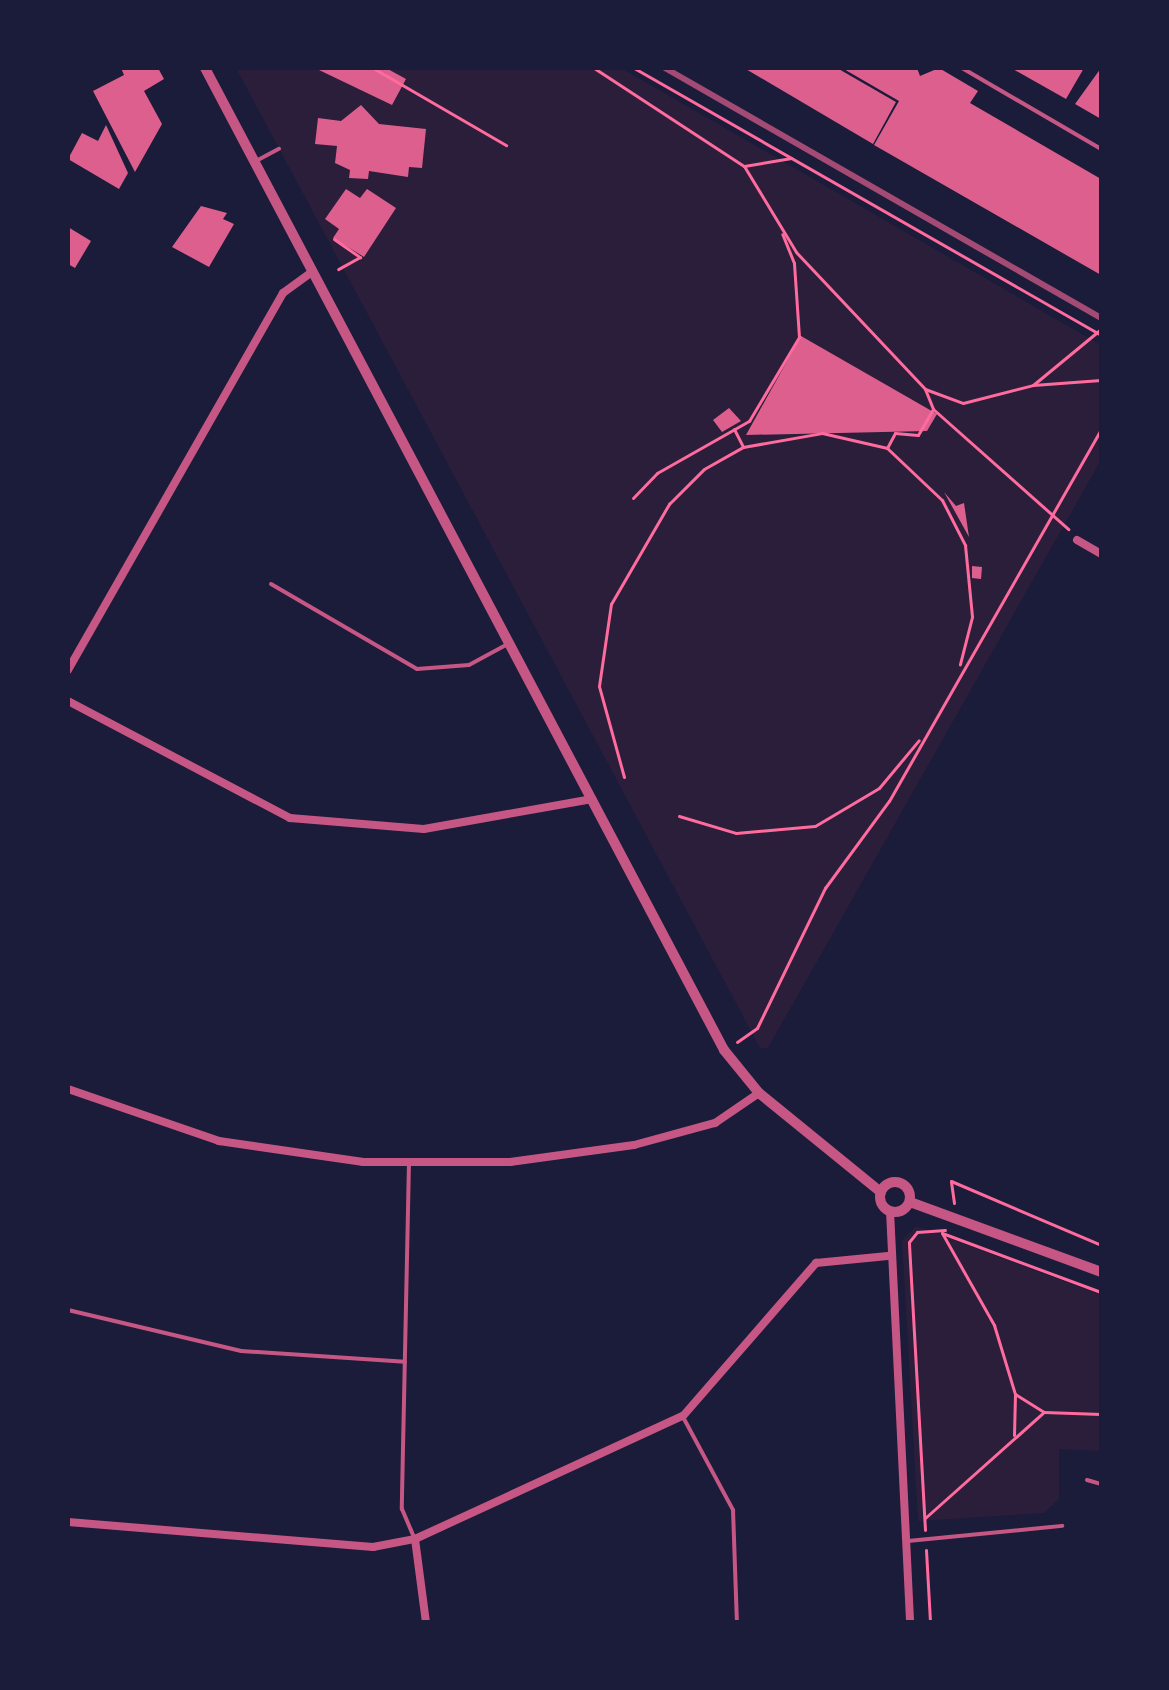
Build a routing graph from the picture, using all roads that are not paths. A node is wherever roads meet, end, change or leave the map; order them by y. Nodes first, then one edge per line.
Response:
1 (205, 68) edge
2 (962, 68) edge
3 (279, 149) dead end
4 (1101, 149) edge
5 (254, 162) junction
6 (311, 273) junction
7 (1077, 540) road end
8 (1101, 554) edge
9 (271, 584) dead end
10 (506, 645) junction
11 (68, 670) edge
12 (68, 701) edge
13 (592, 799) junction
14 (68, 1089) edge
15 (759, 1093) junction
16 (409, 1162) junction
17 (881, 1192) junction
18 (910, 1202) junction
19 (890, 1211) junction
20 (888, 1256) junction
21 (1101, 1272) edge
22 (68, 1310) edge
23 (405, 1362) junction
24 (683, 1416) junction
25 (1087, 1480) dead end
26 (1101, 1484) edge
27 (68, 1522) edge
28 (1062, 1526) dead end
29 (415, 1539) junction
30 (905, 1542) junction
31 (426, 1622) edge
32 (737, 1622) edge
33 (910, 1622) edge

1 - 5 street
2 - 4 lane
3 - 5 lane
5 - 6 street
6 - 10 street
6 - 11 street
7 - 8 street
9 - 10 lane
10 - 13 street
12 - 13 street
13 - 15 street
14 - 16 street
15 - 16 street
15 - 17 street
16 - 23 lane
17 - 18 street
17 - 19 street
18 - 19 street
18 - 21 street
19 - 20 street
20 - 24 street
20 - 30 street
22 - 23 lane
23 - 29 lane
24 - 29 street
24 - 32 lane
25 - 26 lane
27 - 29 street
28 - 30 lane
29 - 31 street
30 - 33 street

